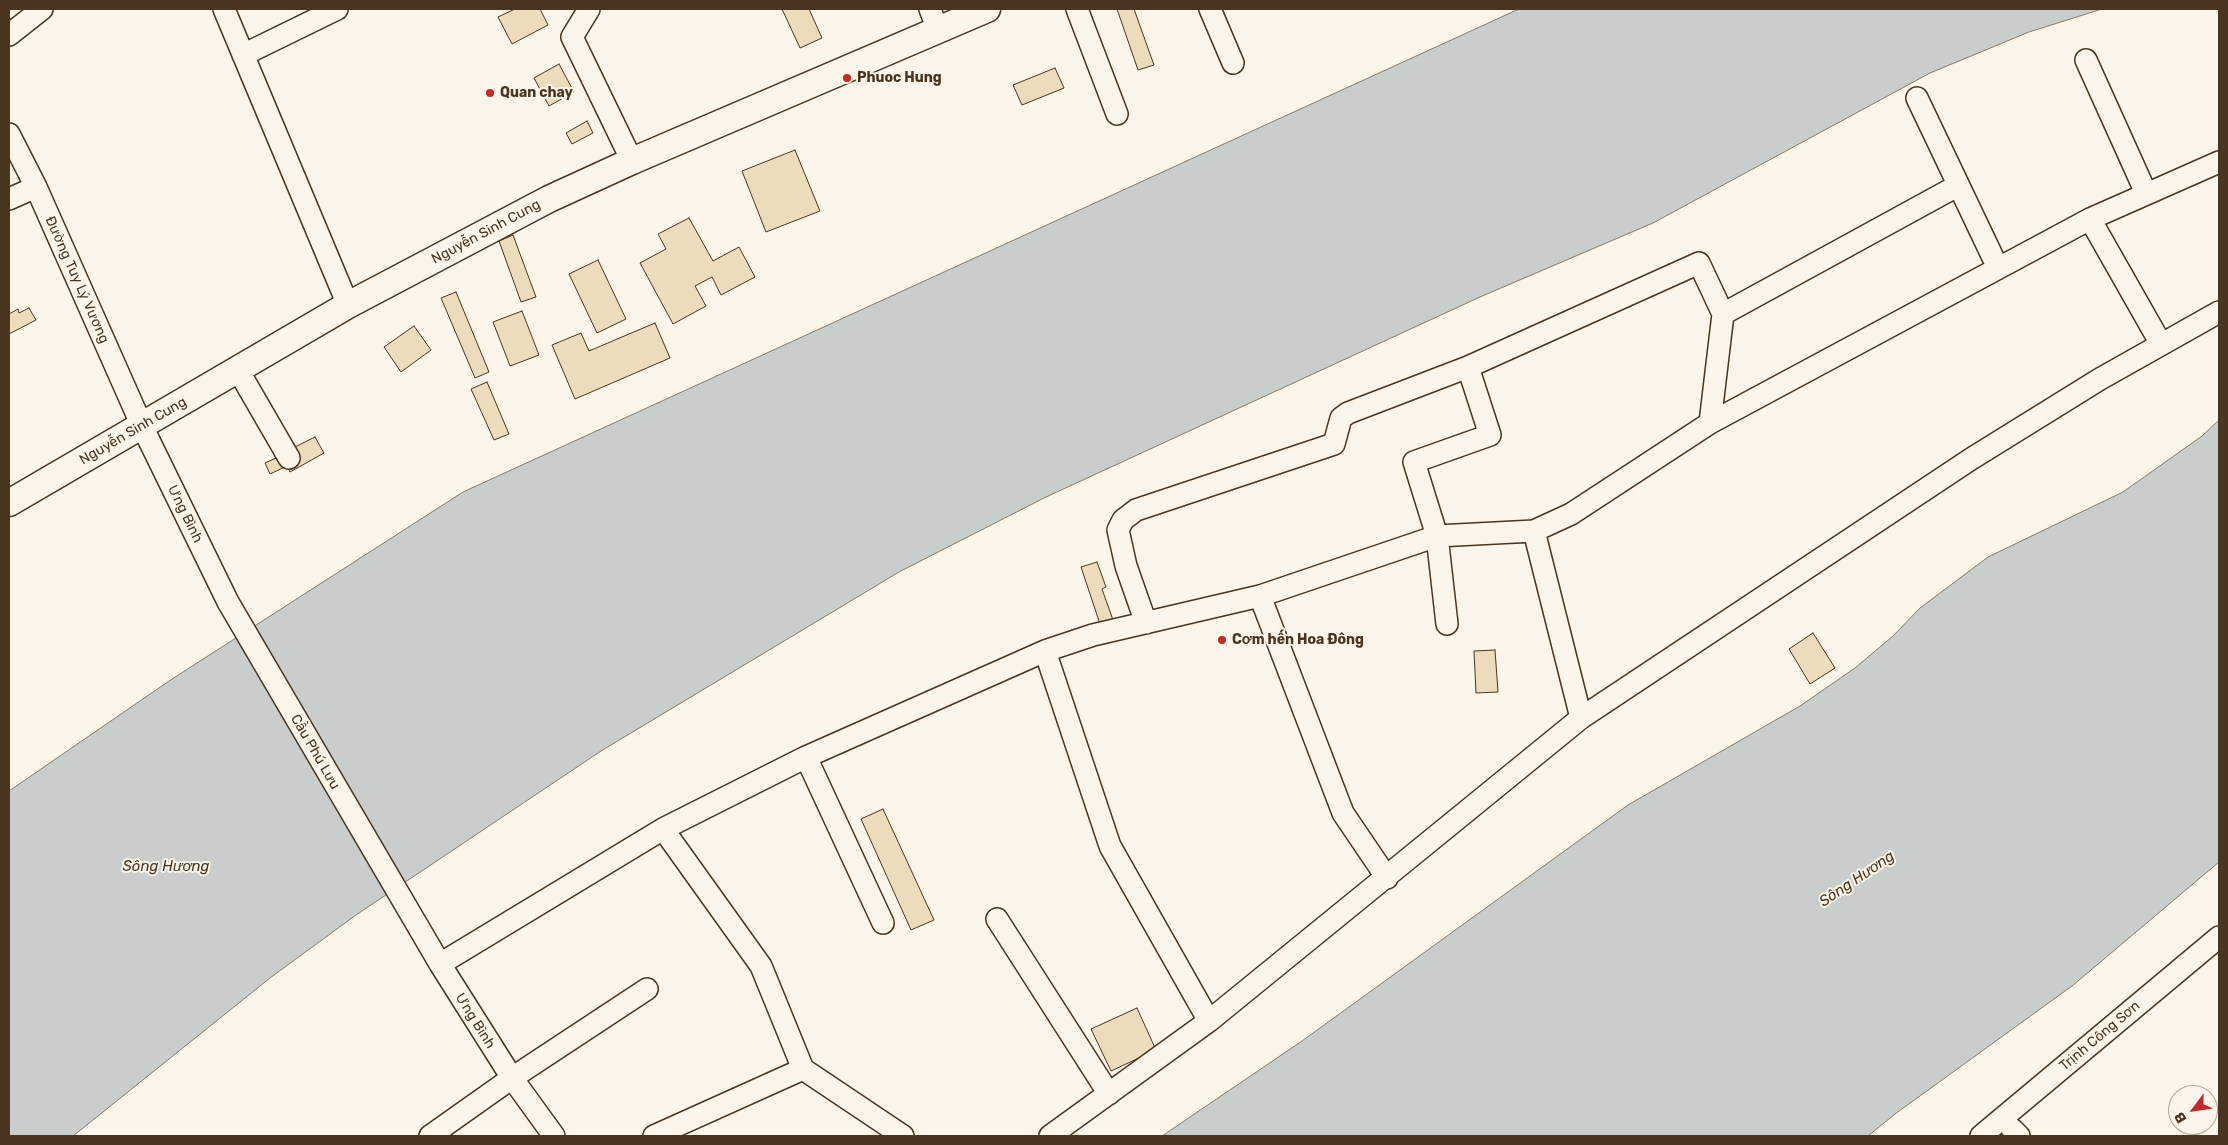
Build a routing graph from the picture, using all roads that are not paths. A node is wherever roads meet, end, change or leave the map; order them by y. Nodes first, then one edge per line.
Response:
1 (42, 9) edge
2 (224, 9) edge
3 (337, 9) edge
4 (589, 9) edge
5 (987, 9) edge
6 (1077, 9) edge
7 (1210, 9) edge
8 (934, 20) edge
9 (9, 35) edge
10 (243, 55) junction
11 (2086, 60) dead end
12 (1233, 63) dead end
13 (1917, 98) dead end
14 (1117, 114) dead end
15 (9, 134) edge
16 (632, 161) junction
17 (2219, 162) edge
18 (1958, 186) junction
19 (36, 187) junction
20 (2146, 193) junction
21 (9, 199) edge
22 (2090, 219) junction
23 (1998, 268) junction
24 (348, 305) junction
25 (2219, 312) edge
26 (1723, 314) junction
27 (2161, 344) junction
28 (1468, 367) junction
29 (238, 370) junction
30 (1710, 422) junction
31 (142, 426) junction
32 (290, 458) dead end
33 (9, 503) edge
34 (1534, 531) junction
35 (1437, 536) junction
36 (1260, 596) junction
37 (228, 602) joint
38 (1146, 623) junction
39 (1447, 624) dead end
40 (1045, 651) junction
41 (1581, 718) junction
42 (806, 756) junction
43 (663, 829) junction
44 (1387, 878) junction
45 (402, 901) joint
46 (997, 919) dead end
47 (883, 924) dead end
48 (2219, 937) edge
49 (440, 964) junction
50 (647, 989) dead end
51 (1209, 1021) junction
52 (803, 1068) junction
53 (512, 1078) junction
54 (1109, 1094) junction
55 (430, 1136) edge
56 (554, 1136) edge
57 (654, 1136) edge
58 (903, 1136) edge
59 (1050, 1136) edge
60 (1981, 1136) edge

1 - 9 street
2 - 10 street
3 - 10 street
4 - 16 street
5 - 8 main road, Nguyễn Sinh Cung
6 - 14 street
7 - 12 street
8 - 16 main road, Nguyễn Sinh Cung
10 - 24 street
11 - 20 street
13 - 18 street
15 - 19 street, Đường Tuy Lý Vương
16 - 24 main road, Nguyễn Sinh Cung
17 - 20 street
18 - 23 street
18 - 26 street
19 - 21 street
19 - 31 street, Đường Tuy Lý Vương
20 - 22 street
22 - 23 street
22 - 27 street
23 - 30 street
24 - 29 main road, Nguyễn Sinh Cung
25 - 27 street
26 - 28 street
26 - 30 street
27 - 41 street
28 - 35 street
28 - 38 street
29 - 31 main road, Nguyễn Sinh Cung
29 - 32 street
30 - 34 street
31 - 33 main road, Nguyễn Sinh Cung
31 - 37 street, Ưng Bình
34 - 35 street
34 - 41 street
35 - 36 street
35 - 39 street
36 - 38 street
36 - 44 street
37 - 45 street, Cầu Phú Lưu
38 - 40 street
40 - 42 street
40 - 51 street
41 - 44 street
42 - 43 street
42 - 47 street
43 - 49 street
43 - 52 street
44 - 51 street
45 - 49 street, Ưng Bình
46 - 54 street
48 - 60 street, Trịnh Công Sơn
49 - 53 street, Ưng Bình
50 - 53 street
51 - 54 street
52 - 57 street
52 - 58 street
53 - 55 street
53 - 56 street, Ưng Bình
54 - 59 street

